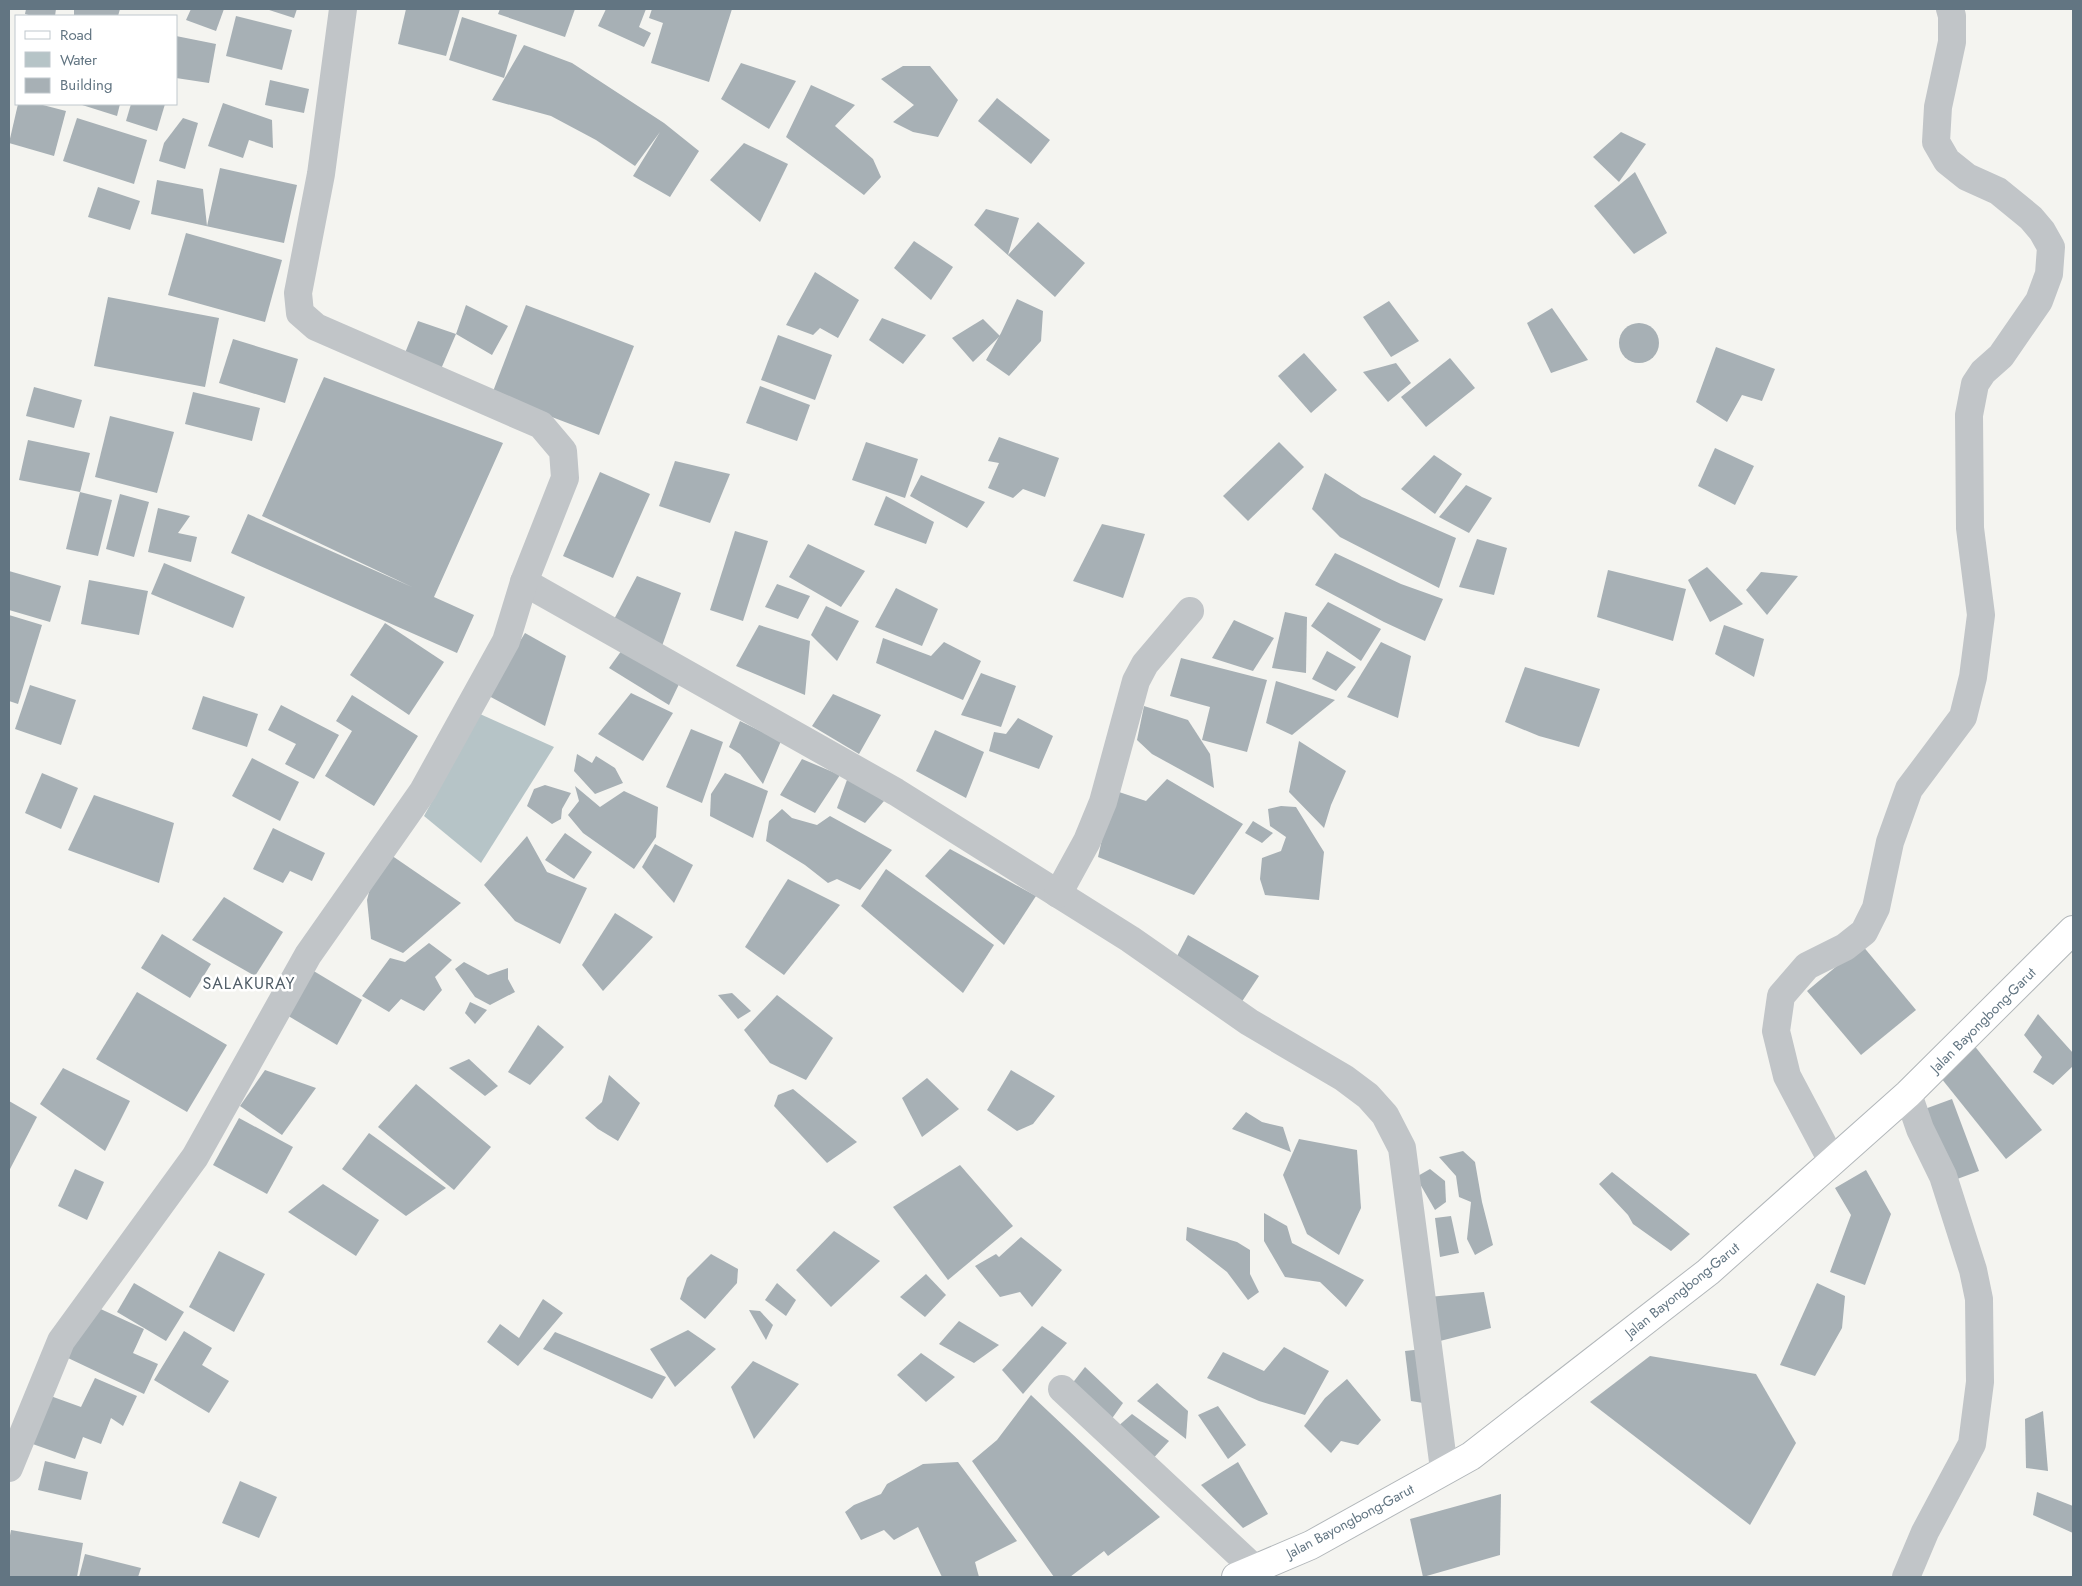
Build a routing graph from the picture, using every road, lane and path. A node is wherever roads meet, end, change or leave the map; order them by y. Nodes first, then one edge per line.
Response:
1 (343, 9) edge
2 (1950, 9) edge
3 (524, 582) junction
4 (1190, 611) dead end
5 (1058, 894) junction
6 (2073, 930) edge
7 (1908, 1094) junction
8 (1832, 1161) junction
9 (1062, 1389) dead end
10 (9, 1468) edge
11 (1444, 1469) junction
12 (1246, 1573) edge
13 (1906, 1577) edge

1 - 3 street
2 - 8 street
3 - 5 street
3 - 10 street
4 - 5 street
5 - 11 street
6 - 7 main road, Jalan Bayongbong-Garut
7 - 8 main road, Jalan Bayongbong-Garut
7 - 13 street
8 - 11 main road, Jalan Bayongbong-Garut
9 - 12 street
11 - 12 main road, Jalan Bayongbong-Garut

